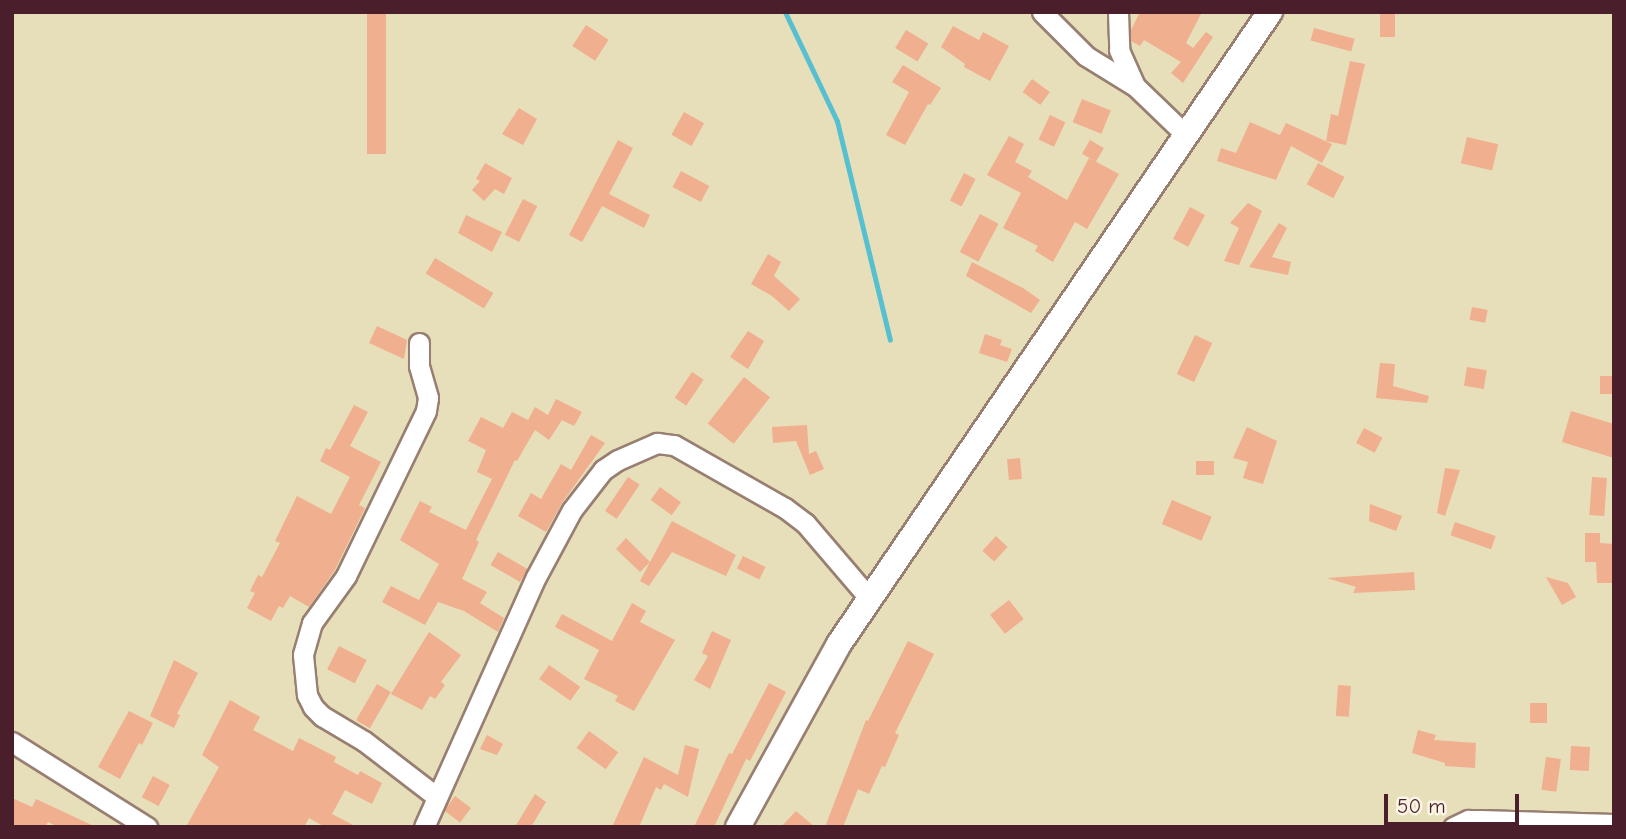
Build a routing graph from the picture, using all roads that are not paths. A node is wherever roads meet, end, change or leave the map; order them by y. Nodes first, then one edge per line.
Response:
1 (1042, 12) edge
2 (1118, 12) edge
3 (1270, 12) edge
4 (1135, 86) junction
5 (1186, 135) junction
6 (419, 343) dead end
7 (870, 599) junction
8 (13, 744) edge
9 (436, 797) junction
10 (1614, 824) edge
11 (147, 827) edge
12 (424, 827) edge
13 (738, 827) edge
14 (1453, 827) edge

1 - 4 street
2 - 4 street
3 - 5 main road
4 - 5 street
5 - 7 main road
6 - 9 street
7 - 9 street
7 - 13 main road
8 - 11 street
9 - 12 street
10 - 14 street

